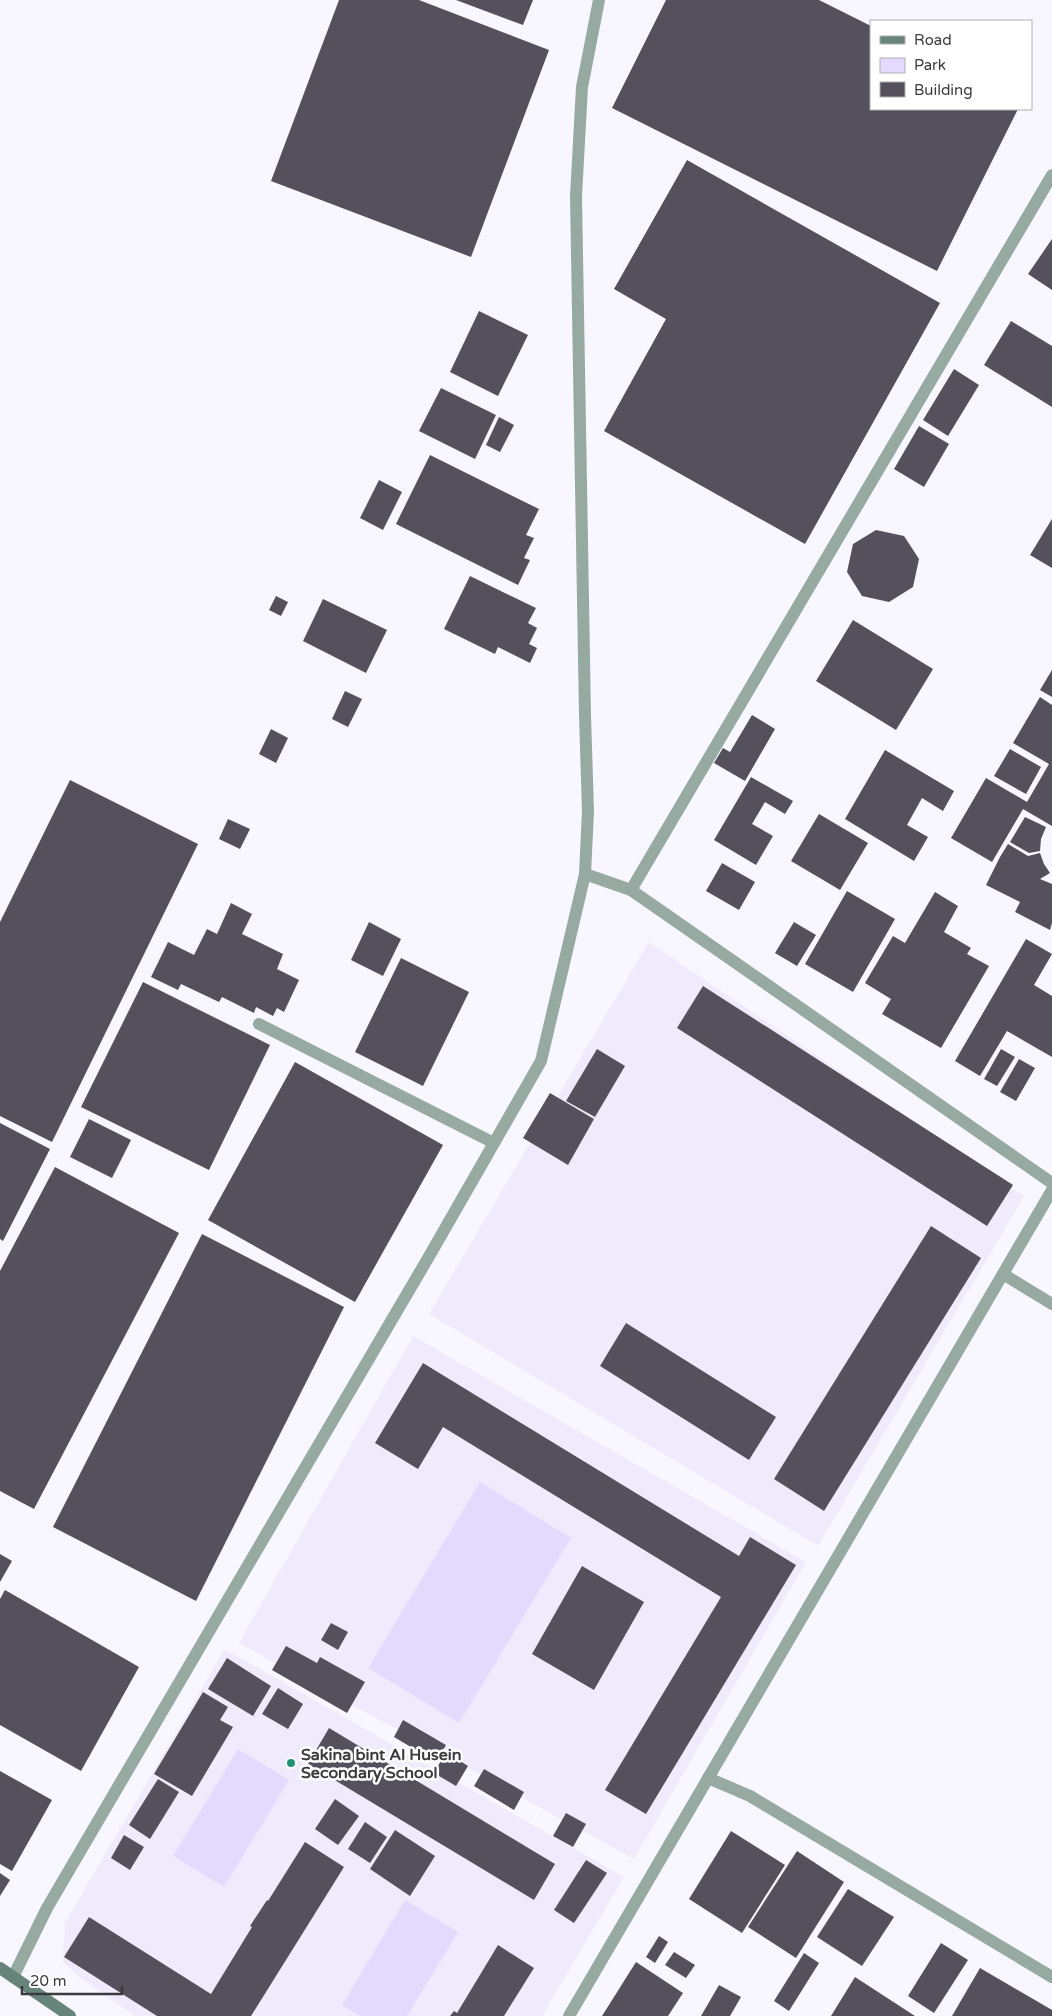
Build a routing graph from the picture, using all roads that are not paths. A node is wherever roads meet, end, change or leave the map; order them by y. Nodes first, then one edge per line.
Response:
1 (599, 0) edge
2 (1052, 175) edge
3 (585, 874) junction
4 (631, 890) junction
5 (260, 1024) dead end
6 (494, 1144) junction
7 (1052, 1182) edge
8 (1052, 1190) edge
9 (1004, 1274) junction
10 (1052, 1304) edge
11 (708, 1778) junction
12 (0, 1968) edge
13 (13, 1977) junction
14 (1052, 1977) edge
15 (70, 2016) edge
16 (569, 2016) edge

1 - 3 street
2 - 4 street
3 - 4 street
3 - 6 street
4 - 7 street
5 - 6 street
6 - 13 street
8 - 9 street
9 - 10 street
9 - 11 street
11 - 14 street
11 - 16 street
12 - 13 main road
13 - 15 main road

